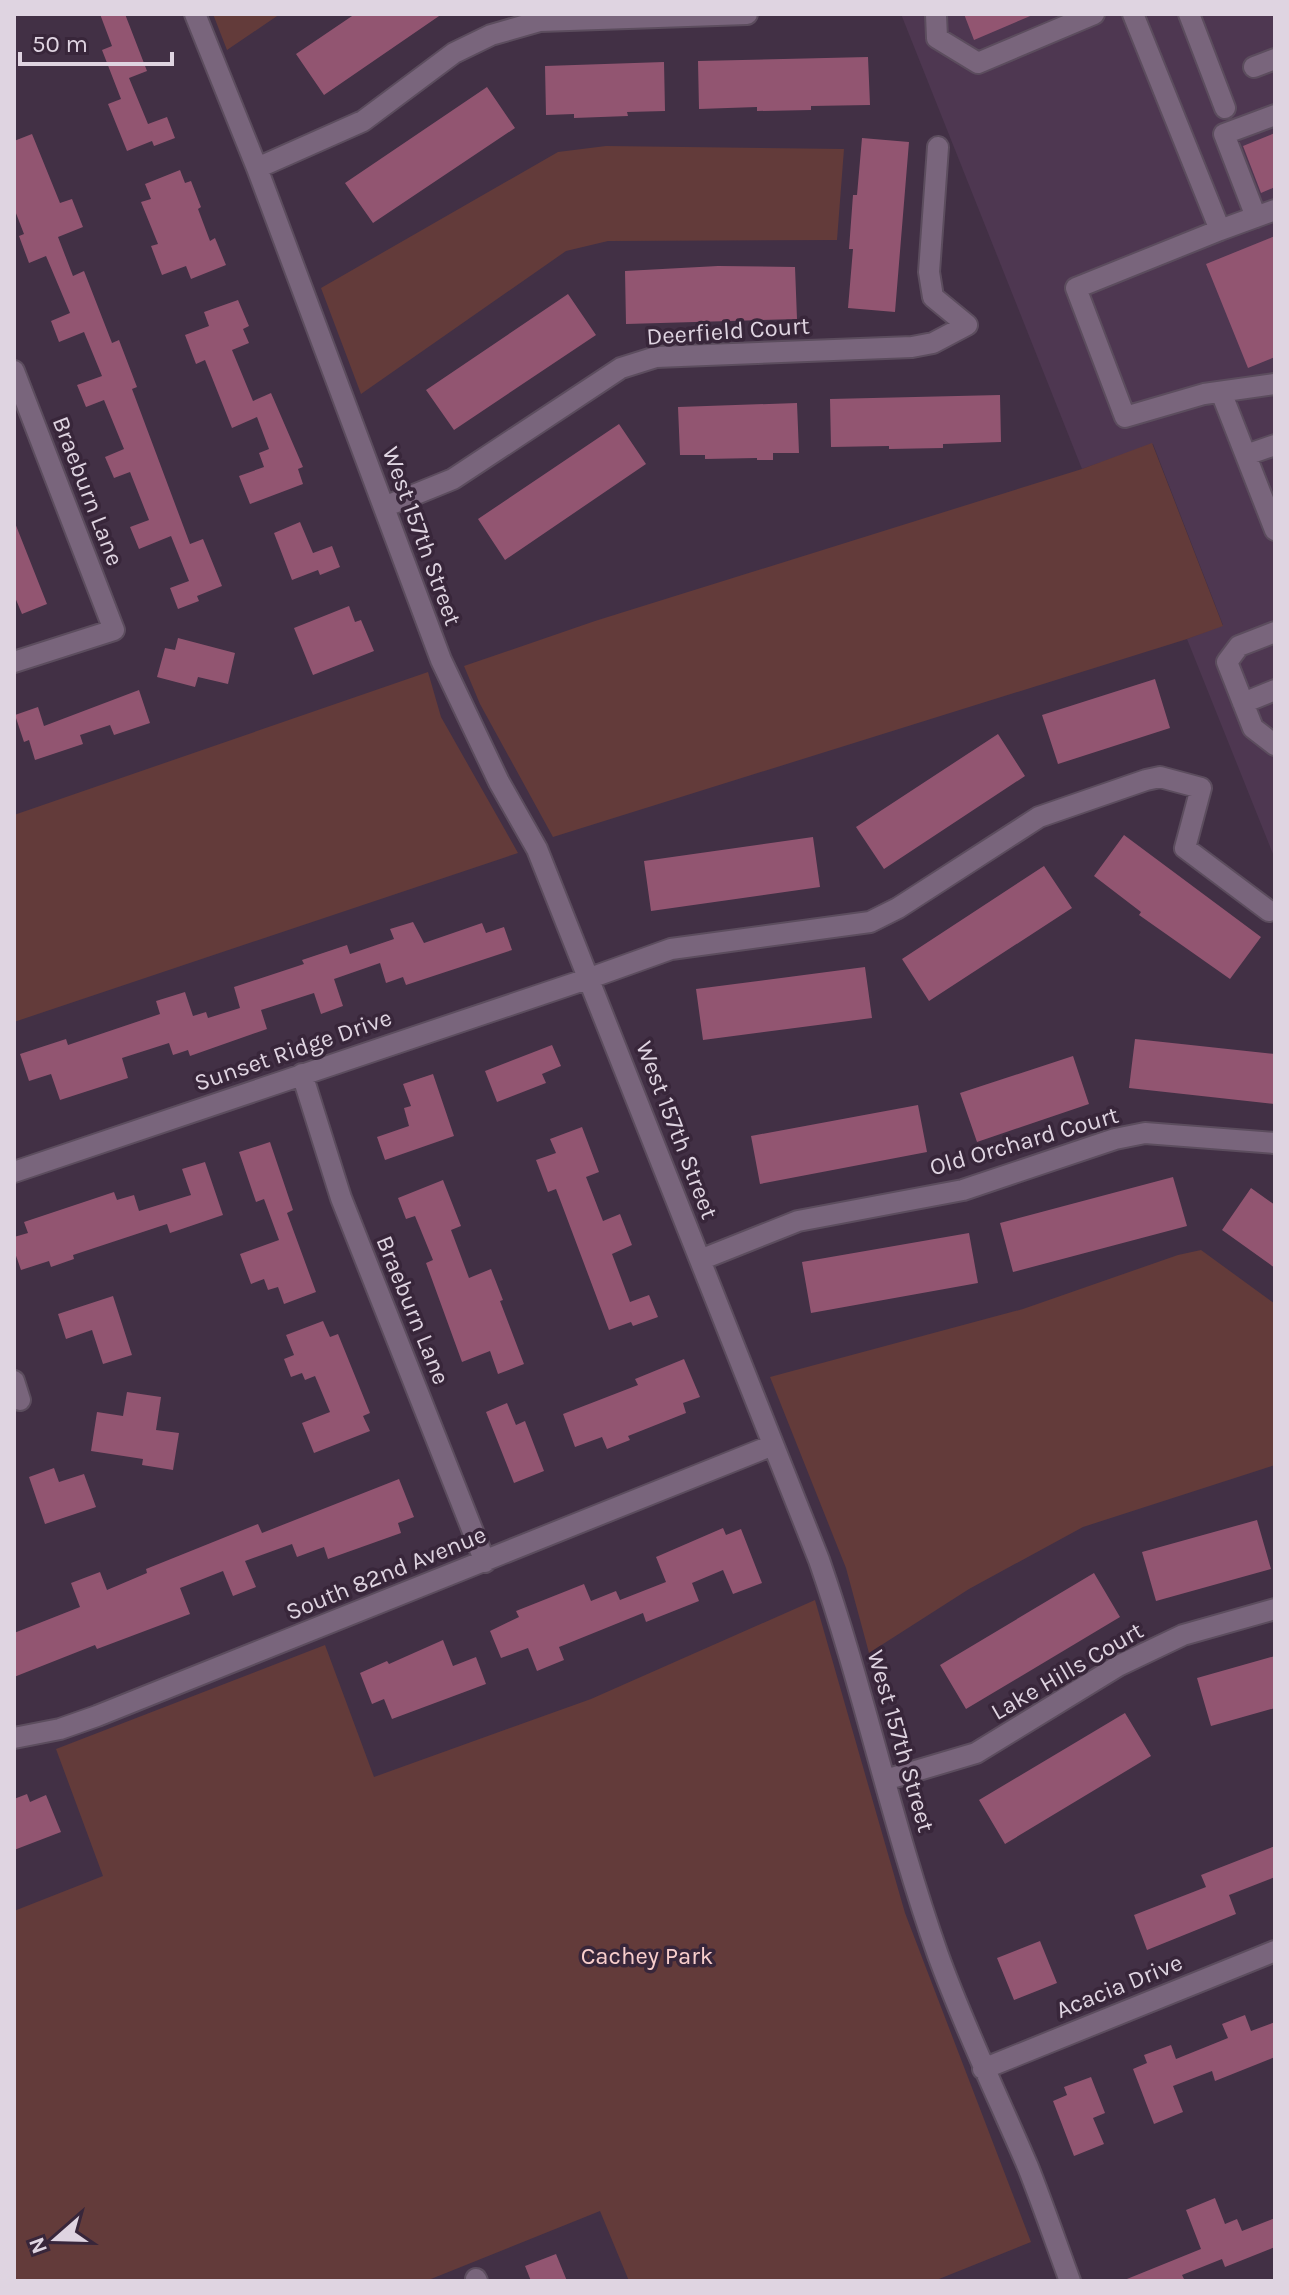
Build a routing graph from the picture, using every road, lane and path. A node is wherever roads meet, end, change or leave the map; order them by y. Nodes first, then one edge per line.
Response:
1 (195, 14) edge
2 (747, 14) edge
3 (936, 14) edge
4 (1094, 14) edge
5 (1133, 14) edge
6 (1189, 14) edge
7 (1275, 59) edge
8 (1254, 67) dead end
9 (1225, 108) dead end
10 (1275, 115) edge
11 (938, 147) dead end
12 (257, 168) junction
13 (1266, 214) edge
14 (1220, 230) junction
15 (14, 371) edge
16 (1275, 384) edge
17 (1221, 392) junction
18 (1275, 445) edge
19 (1246, 455) junction
20 (384, 507) junction
21 (1275, 530) edge
22 (1275, 632) edge
23 (14, 662) edge
24 (1275, 690) edge
25 (1243, 703) junction
26 (1275, 745) edge
27 (1269, 911) dead end
28 (590, 978) junction
29 (302, 1074) junction
30 (1275, 1143) edge
31 (14, 1172) edge
32 (700, 1260) junction
33 (773, 1445) junction
34 (485, 1562) junction
35 (1275, 1609) edge
36 (14, 1738) edge
37 (885, 1780) junction
38 (1275, 1951) edge
39 (983, 2069) junction
40 (1070, 2281) edge

1 - 12 street, West 157th Street
2 - 12 street
3 - 4 street
5 - 14 street
6 - 9 street
7 - 8 street
10 - 13 street
11 - 20 street, Deerfield Court
12 - 20 street, West 157th Street
13 - 14 street
14 - 17 street
15 - 23 street, Braeburn Lane
16 - 17 street
17 - 19 street
18 - 19 street
19 - 21 street
20 - 28 street, West 157th Street
22 - 25 street
24 - 25 street
25 - 26 street
27 - 28 street, Sunset Ridge Drive
28 - 29 street, Sunset Ridge Drive
28 - 32 street, West 157th Street
29 - 31 street, Sunset Ridge Drive
29 - 34 street, Braeburn Lane
30 - 32 street, Old Orchard Court
32 - 33 street, West 157th Street
33 - 34 street, South 82nd Avenue
33 - 37 street, West 157th Street
34 - 36 street, South 82nd Avenue
35 - 37 street, Lake Hills Court
37 - 39 street, West 157th Street
38 - 39 street, Acacia Drive
39 - 40 street, West 157th Street

